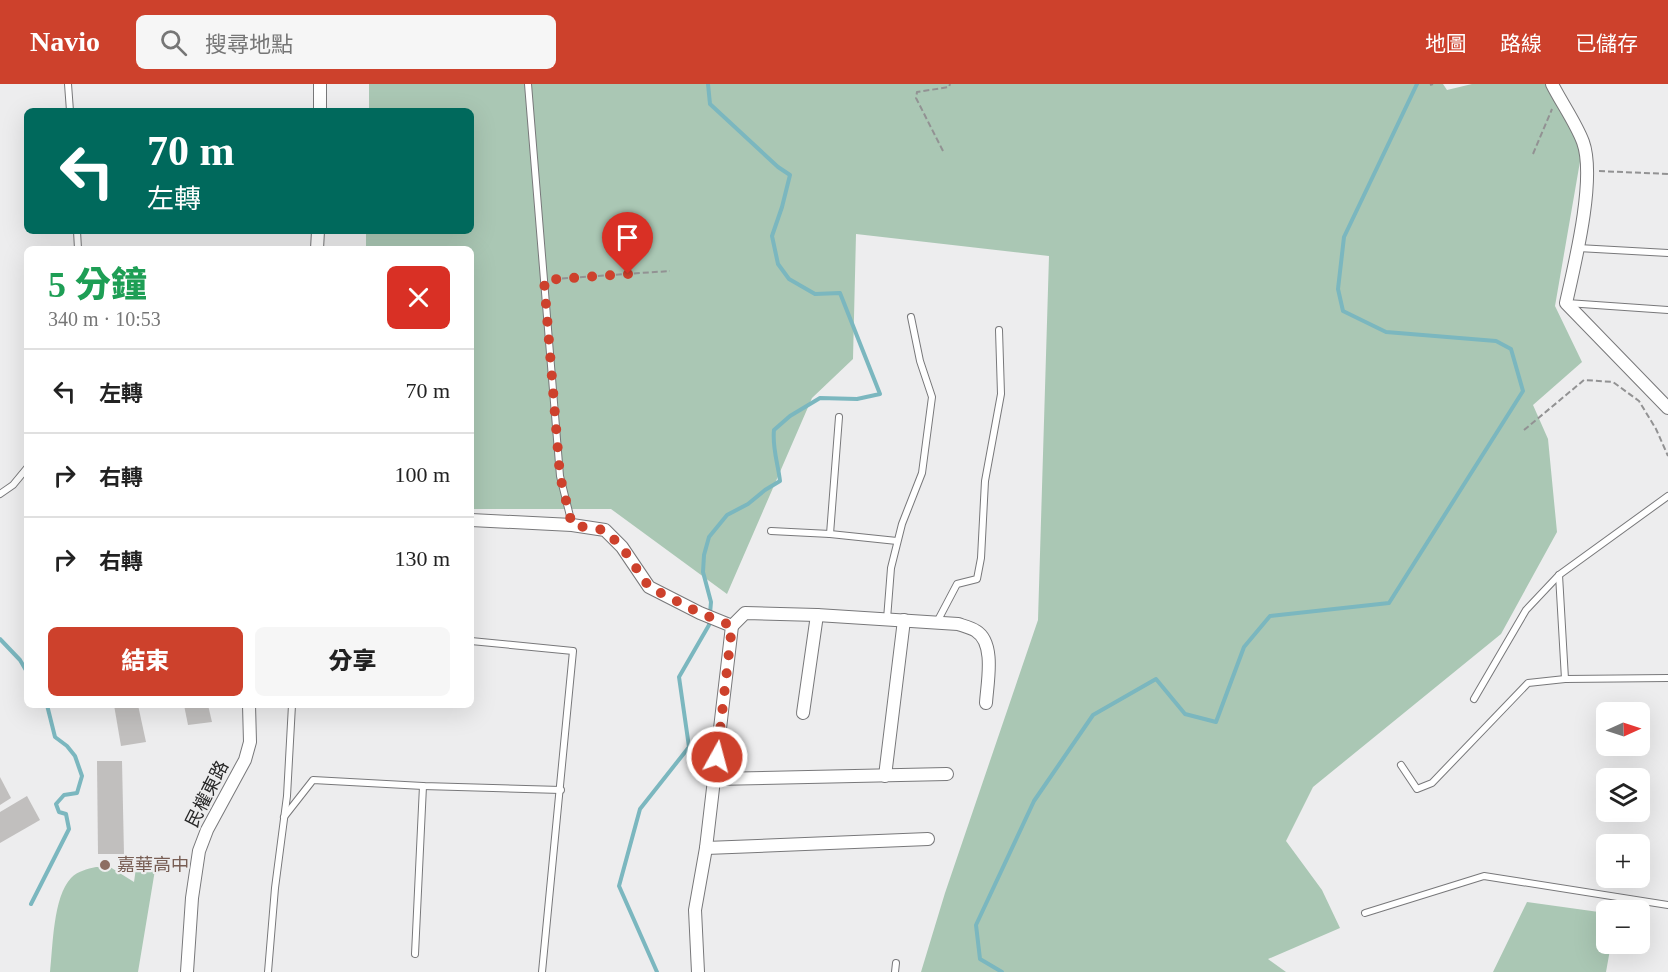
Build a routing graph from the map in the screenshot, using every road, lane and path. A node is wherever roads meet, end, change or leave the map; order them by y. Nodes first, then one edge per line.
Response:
1 (68, 84) edge
2 (320, 84) edge
3 (528, 84) edge
4 (950, 84) edge
5 (1552, 84) edge
6 (1558, 96) junction
7 (70, 108) edge
8 (320, 108) edge
9 (943, 151) dead end
10 (1533, 154) dead end
11 (1588, 171) junction
12 (1668, 174) edge
13 (1578, 248) junction
14 (1668, 253) edge
15 (670, 271) dead end
16 (544, 280) junction
17 (1566, 303) junction
18 (1668, 310) edge
19 (911, 318) dead end
20 (999, 330) dead end
21 (1667, 405) edge
22 (839, 417) dead end
23 (1524, 430) dead end
24 (1668, 456) edge
25 (24, 472) edge
26 (0, 494) edge
27 (1668, 496) edge
28 (474, 520) edge
29 (572, 525) junction
30 (771, 531) dead end
31 (830, 534) junction
32 (897, 541) junction
33 (1559, 575) junction
34 (818, 615) junction
35 (886, 619) junction
36 (904, 620) junction
37 (937, 622) junction
38 (732, 626) junction
39 (474, 640) edge
40 (1668, 678) edge
41 (1565, 679) junction
42 (1474, 699) dead end
43 (986, 703) dead end
44 (249, 708) edge
45 (292, 708) edge
46 (803, 713) dead end
47 (1401, 765) dead end
48 (947, 774) dead end
49 (885, 776) junction
50 (714, 779) junction
51 (423, 786) junction
52 (561, 790) junction
53 (284, 817) junction
54 (928, 839) dead end
55 (706, 848) junction
56 (1668, 905) edge
57 (1365, 914) dead end
58 (416, 954) dead end
59 (896, 963) dead end
60 (187, 972) edge
61 (268, 972) edge
62 (542, 972) edge
63 (698, 972) edge
64 (895, 972) edge

1 - 7 lane
2 - 8 street
3 - 16 lane
4 - 9 path
5 - 6 street
6 - 10 path
6 - 11 street
11 - 12 path
11 - 13 street
13 - 14 lane
13 - 17 street
15 - 16 path
16 - 29 lane
17 - 18 lane
17 - 21 street
19 - 32 lane
20 - 37 lane
22 - 31 lane
23 - 24 path
25 - 26 lane
27 - 33 lane
28 - 29 street
29 - 38 street
30 - 31 lane
31 - 32 lane
32 - 35 lane
33 - 41 lane
33 - 42 lane
34 - 35 street
34 - 38 street
34 - 46 street
35 - 36 street
36 - 37 street
36 - 49 street
37 - 43 street
38 - 50 street
39 - 52 lane
40 - 41 lane
41 - 47 lane
44 - 60 street, 民權東路
45 - 53 lane
48 - 49 street
49 - 50 street
50 - 55 street
51 - 52 lane
51 - 53 lane
51 - 58 lane
52 - 62 lane
53 - 61 lane
54 - 55 street
55 - 63 street
56 - 57 lane
59 - 64 lane

